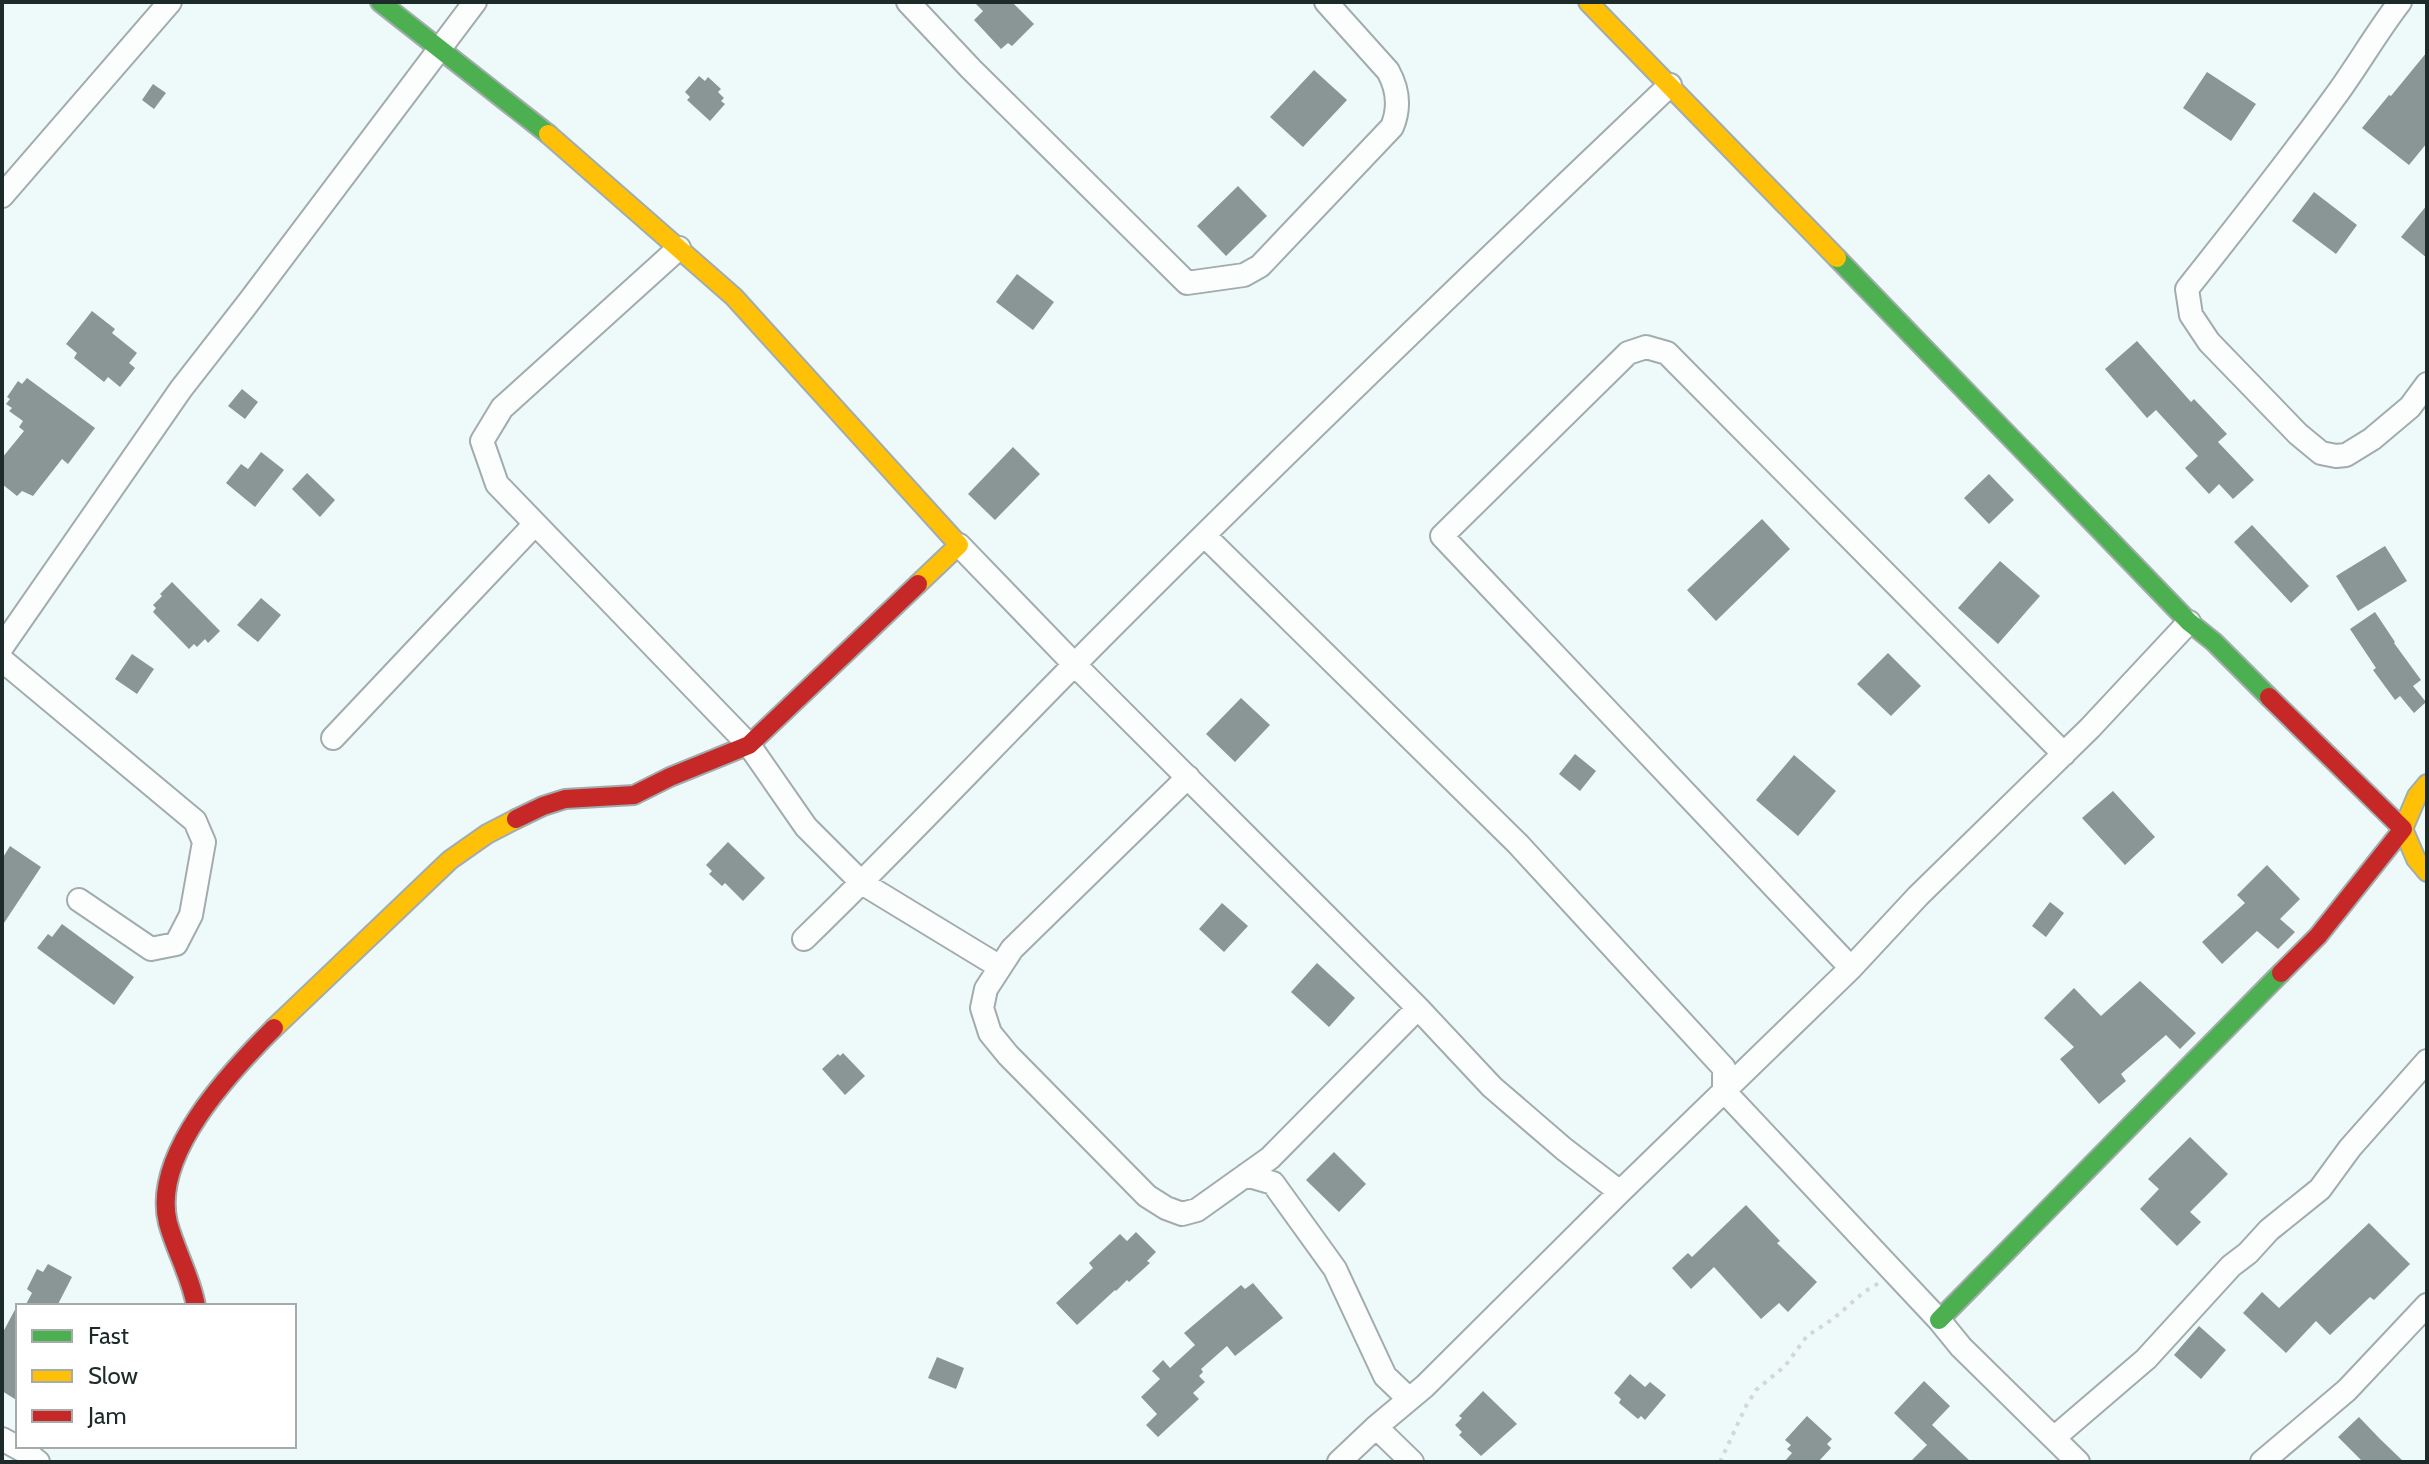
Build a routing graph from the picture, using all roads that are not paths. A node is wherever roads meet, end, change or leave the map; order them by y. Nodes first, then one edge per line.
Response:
1 (170, 2) edge
2 (380, 2) edge
3 (475, 2) edge
4 (908, 2) edge
5 (1326, 2) edge
6 (1588, 2) edge
7 (2400, 2) edge
8 (439, 48) junction
9 (1670, 85) junction
10 (2, 196) edge
11 (679, 248) junction
12 (2427, 384) edge
13 (535, 524) junction
14 (1205, 536) junction
15 (959, 545) junction
16 (2189, 622) junction
17 (2, 647) edge
18 (2, 660) edge
19 (1075, 665) junction
20 (333, 738) dead end
21 (749, 745) junction
22 (2064, 754) junction
23 (1188, 777) junction
24 (2427, 784) edge
25 (2403, 829) junction
26 (2427, 872) edge
27 (862, 883) junction
28 (79, 900) dead end
29 (804, 939) dead end
30 (1000, 967) junction
31 (1851, 968) junction
32 (1418, 1008) junction
33 (2427, 1061) edge
34 (1724, 1091) junction
35 (1246, 1175) junction
36 (1620, 1192) junction
37 (196, 1304) edge
38 (2427, 1305) edge
39 (1939, 1320) junction
40 (1409, 1399) junction
41 (1376, 1427) junction
42 (2055, 1437) junction
43 (1339, 1462) edge
44 (1412, 1462) edge
45 (2078, 1462) edge
46 (2262, 1462) edge

1 - 10 street
2 - 8 street
3 - 8 street
4 - 5 street
6 - 9 street
7 - 12 street
8 - 11 street
8 - 17 street
9 - 14 street
9 - 16 street
11 - 13 street
11 - 15 street
13 - 20 street
13 - 21 street
14 - 19 street
14 - 34 street
15 - 19 street
15 - 21 street
16 - 22 street
16 - 25 street
18 - 28 street
19 - 23 street
19 - 27 street
21 - 27 street
21 - 37 street
22 - 31 street
22 - 31 street
23 - 30 street
23 - 32 street
24 - 25 street
25 - 26 street
25 - 39 street
27 - 29 street
27 - 30 street
30 - 35 street
31 - 34 street
32 - 35 street
32 - 36 street
33 - 42 street
34 - 36 street
34 - 39 street
35 - 40 street
36 - 40 street
38 - 46 street
39 - 42 street
40 - 41 street
41 - 43 street
41 - 44 street
42 - 45 street

